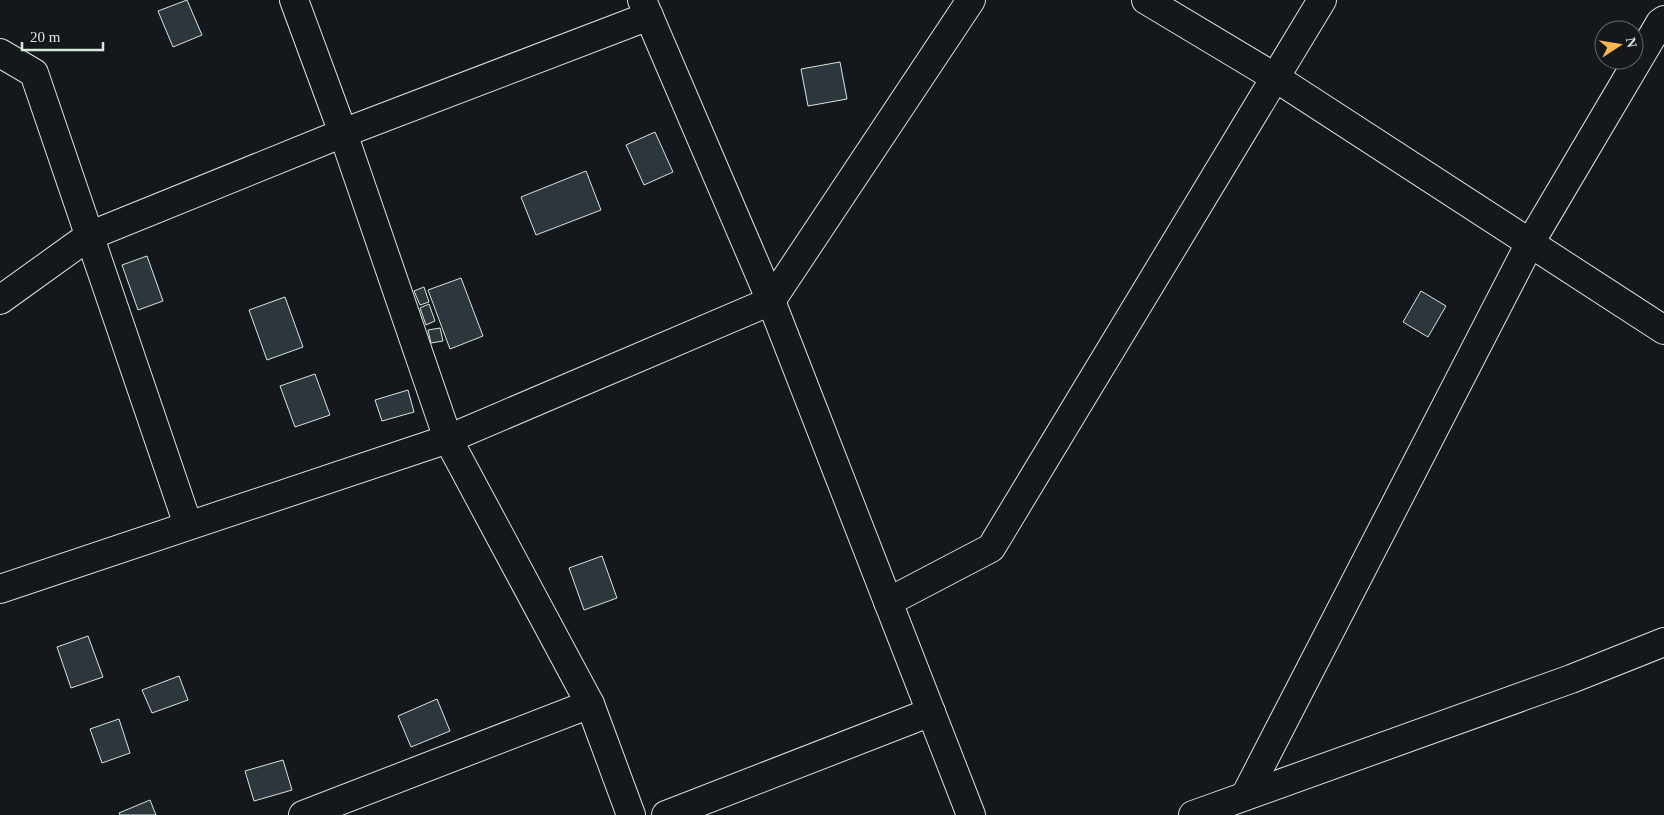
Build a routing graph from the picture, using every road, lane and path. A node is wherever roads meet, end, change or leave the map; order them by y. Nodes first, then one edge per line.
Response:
1 (294, 0) edge
2 (971, 0) edge
3 (1146, 0) edge
4 (1322, 0) edge
5 (645, 8) edge
6 (1664, 20) edge
7 (0, 53) edge
8 (1276, 78) junction
9 (343, 133) junction
10 (89, 236) junction
11 (1530, 243) junction
12 (0, 300) edge
13 (770, 301) junction
14 (1664, 330) edge
15 (448, 439) junction
16 (188, 525) junction
17 (0, 589) edge
18 (888, 602) junction
19 (1664, 642) edge
20 (590, 704) junction
21 (931, 712) junction
22 (1245, 796) junction
23 (303, 815) edge
24 (632, 815) edge
25 (666, 815) edge
26 (971, 815) edge
27 (1193, 815) edge

1 - 9 street
2 - 13 street
3 - 8 street
4 - 8 street
5 - 9 street
5 - 13 street
6 - 11 street
7 - 10 street
8 - 11 street
8 - 18 street
9 - 10 street
9 - 15 street
10 - 12 street
10 - 16 street
11 - 14 street
11 - 22 street
13 - 15 street
13 - 18 street
15 - 16 street
15 - 20 street
16 - 17 street
18 - 21 street
19 - 22 street
20 - 23 street
20 - 24 street
21 - 25 street
21 - 26 street
22 - 27 street

